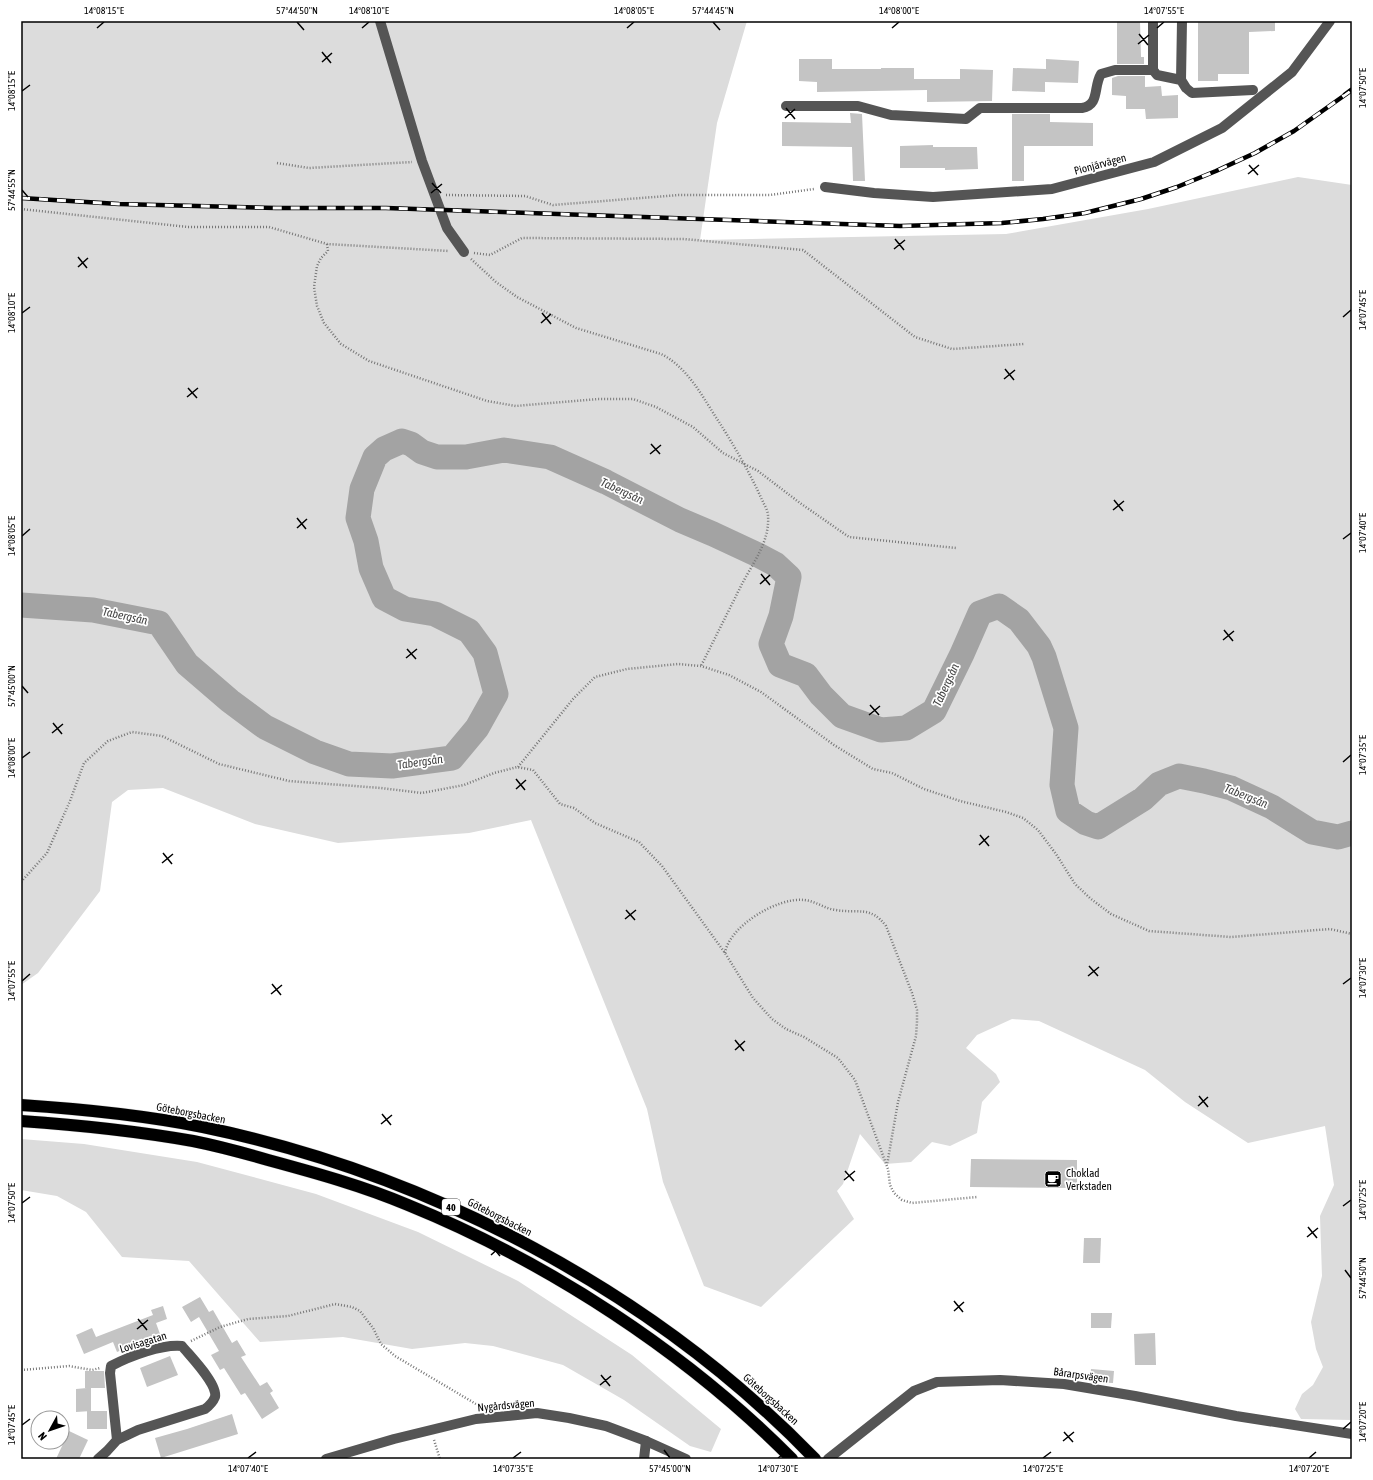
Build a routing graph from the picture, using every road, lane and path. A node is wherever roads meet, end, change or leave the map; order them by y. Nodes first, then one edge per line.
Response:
1 (380, 21) edge
2 (1153, 21) edge
3 (1182, 21) edge
4 (1330, 21) edge
5 (1153, 70) junction
6 (1181, 80) junction
7 (1253, 90) dead end
8 (786, 106) dead end
9 (422, 161) junction
10 (277, 163) dead end
11 (825, 187) joint
12 (435, 195) junction
13 (21, 209) edge
14 (327, 244) junction
15 (464, 252) junction
16 (1024, 344) dead end
17 (742, 463) junction
18 (956, 548) dead end
19 (701, 666) junction
20 (518, 767) junction
21 (21, 882) edge
22 (1352, 934) edge
23 (725, 953) junction
24 (21, 1105) edge
25 (21, 1122) edge
26 (886, 1166) junction
27 (977, 1197) dead end
28 (182, 1346) junction
29 (111, 1366) junction
30 (21, 1370) edge
31 (497, 1417) junction
32 (1352, 1434) edge
33 (117, 1440) junction
34 (646, 1441) junction
35 (435, 1443) dead end
36 (98, 1459) edge
37 (326, 1459) edge
38 (440, 1459) edge
39 (644, 1459) edge
40 (686, 1459) edge
41 (792, 1459) edge
42 (814, 1459) edge
43 (828, 1459) edge

1 - 9 street
2 - 5 street
3 - 6 street
4 - 11 street, Pionjärvägen
5 - 6 street
5 - 8 street
6 - 7 street
9 - 10 path
9 - 12 street
11 - 12 path
12 - 15 street
13 - 14 path
14 - 15 path
14 - 17 path
15 - 16 path
15 - 17 path
17 - 18 path
17 - 19 path
19 - 20 path
19 - 22 path
20 - 21 path
20 - 23 path
23 - 26 path
23 - 26 path
24 - 42 highway, Göteborgsbacken / 40
25 - 41 highway, 40
26 - 27 path
28 - 29 street, Lovisagatan
28 - 31 path
28 - 33 street, Lovisagatan
29 - 30 path
29 - 33 street, Lovisagatan
31 - 34 street, Nygårdsvägen
31 - 37 street, Nygårdsvägen
32 - 43 street, Bårarpsvägen
33 - 36 street, Lovisagatan
34 - 39 street
34 - 40 street, Nygårdsvägen
35 - 38 path

